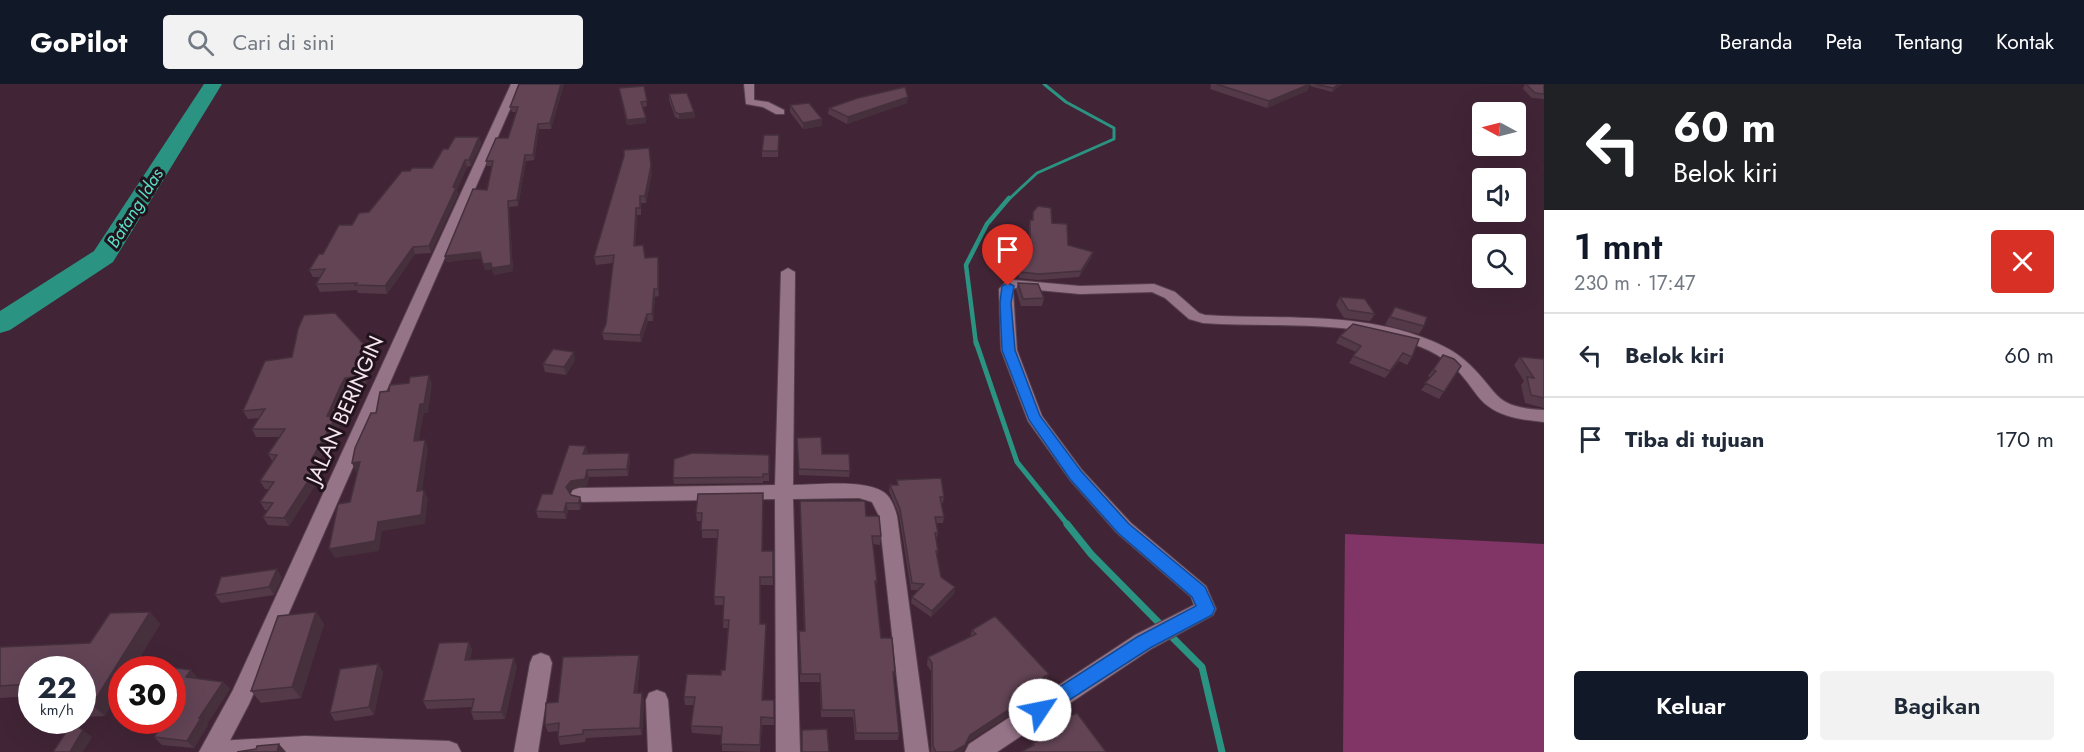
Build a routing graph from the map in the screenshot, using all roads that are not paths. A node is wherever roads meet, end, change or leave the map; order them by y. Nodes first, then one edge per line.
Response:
1 (516, 84) edge
2 (749, 84) edge
3 (780, 112) dead end
4 (788, 272) dead end
5 (1544, 416) edge
6 (784, 492) junction
7 (579, 495) edge
8 (541, 663) dead end
9 (657, 700) dead end
10 (211, 752) edge
11 (218, 752) edge
12 (449, 752) edge
13 (526, 752) edge
14 (660, 752) edge
15 (789, 752) edge
16 (917, 752) edge
17 (977, 752) edge

1 - 10 street, JALAN BERINGIN
2 - 3 street
4 - 6 street
5 - 17 street
6 - 7 street
6 - 15 street
6 - 16 street
8 - 13 street
9 - 14 street
11 - 12 street

